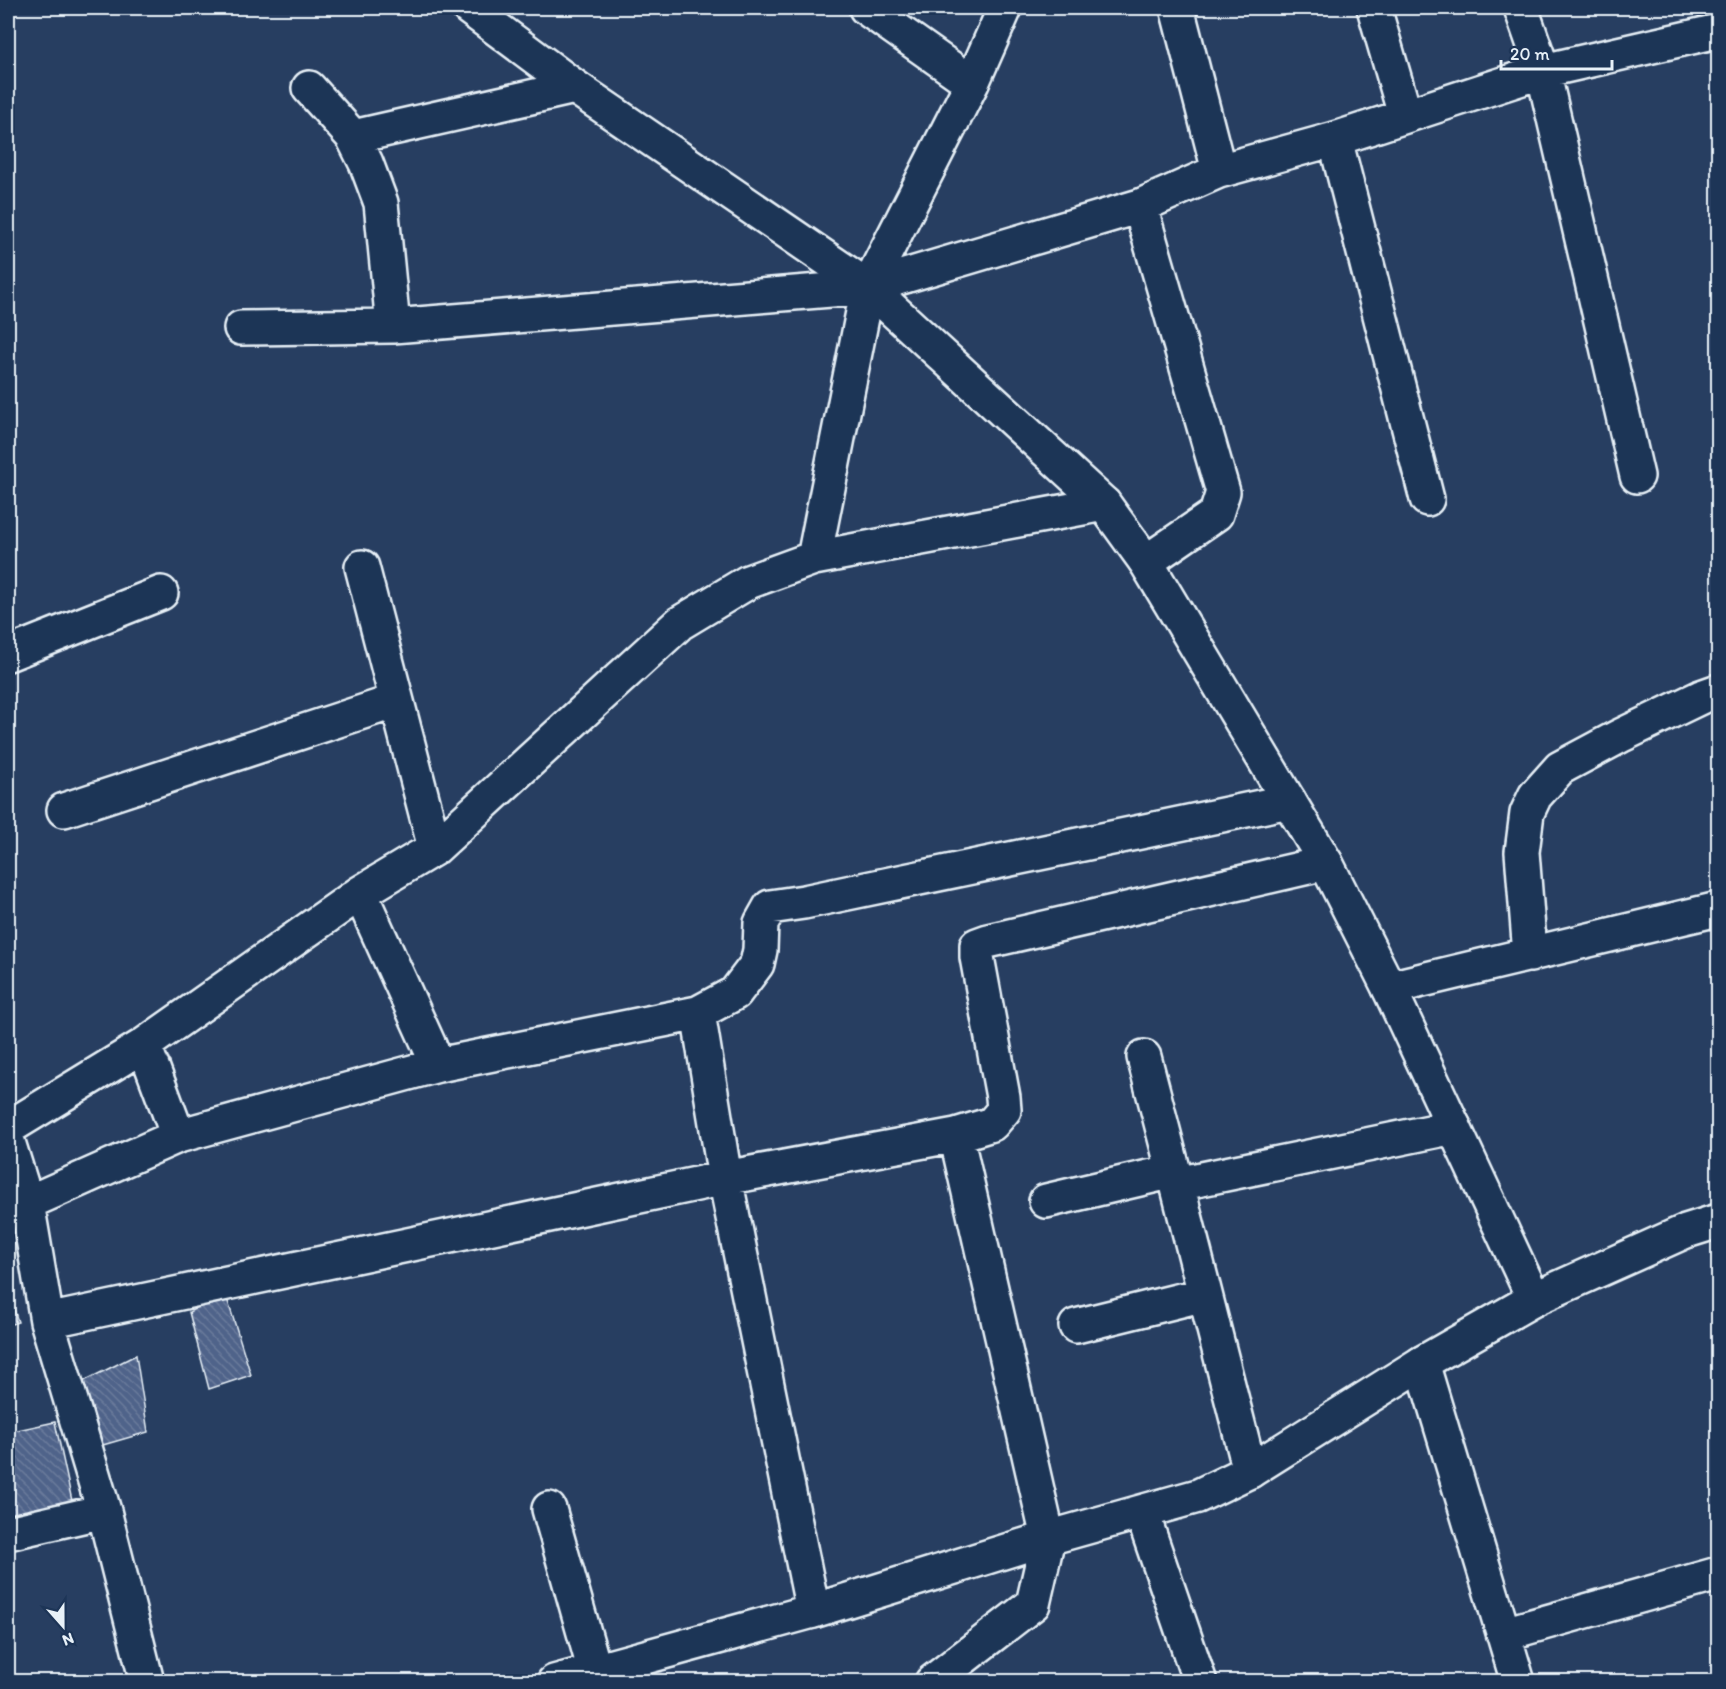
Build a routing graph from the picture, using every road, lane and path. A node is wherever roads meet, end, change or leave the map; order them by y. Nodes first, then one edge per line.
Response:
1 (469, 8) edge
2 (866, 8) edge
3 (1005, 8) edge
4 (1177, 8) edge
5 (1374, 8) edge
6 (1521, 8) edge
7 (1719, 31) edge
8 (1543, 71) junction
9 (972, 83) junction
10 (575, 87) junction
11 (309, 88) dead end
12 (1405, 115) junction
13 (353, 137) junction
14 (1335, 140) junction
15 (1218, 171) junction
16 (1140, 206) junction
17 (868, 287) junction
18 (393, 326) junction
19 (241, 328) dead end
20 (1637, 476) dead end
21 (1427, 499) dead end
22 (1104, 504) junction
23 (814, 558) junction
24 (1146, 562) junction
25 (362, 567) dead end
26 (161, 593) dead end
27 (8, 654) edge
28 (1719, 692) edge
29 (396, 700) junction
30 (1289, 801) junction
31 (64, 810) dead end
32 (435, 848) junction
33 (1326, 863) junction
34 (360, 893) junction
35 (1719, 909) edge
36 (1530, 956) junction
37 (1389, 988) junction
38 (698, 1013) junction
39 (144, 1045) junction
40 (1144, 1057) dead end
41 (438, 1065) junction
42 (1454, 1127) junction
43 (8, 1128) edge
44 (956, 1135) junction
45 (178, 1136) junction
46 (8, 1142) edge
47 (725, 1178) junction
48 (1175, 1178) junction
49 (1046, 1201) dead end
50 (27, 1203) junction
51 (1719, 1221) edge
52 (1205, 1294) junction
53 (1534, 1299) junction
54 (47, 1321) junction
55 (1076, 1326) dead end
56 (1422, 1363) junction
57 (1250, 1471) junction
58 (549, 1509) dead end
59 (104, 1511) junction
60 (1142, 1513) junction
61 (8, 1533) edge
62 (1048, 1538) junction
63 (1719, 1574) edge
64 (813, 1611) junction
65 (1504, 1634) junction
66 (596, 1676) edge
67 (147, 1682) edge
68 (554, 1682) edge
69 (932, 1682) edge
70 (1200, 1682) edge
71 (1518, 1682) edge

1 - 10 street
2 - 9 street
3 - 9 street
4 - 15 street
5 - 12 street
6 - 8 street
7 - 8 street
8 - 12 street
8 - 20 street
9 - 17 street
10 - 13 street
10 - 17 street
11 - 13 street
12 - 14 street
13 - 18 street
14 - 15 street
14 - 21 street
15 - 16 street
16 - 17 street
16 - 24 street
17 - 18 street
17 - 22 street
17 - 23 street
18 - 19 street
22 - 23 street
22 - 24 street
23 - 32 street
24 - 30 street
25 - 29 street
26 - 27 street
28 - 36 street
29 - 31 street
29 - 32 street
30 - 33 street
30 - 38 street
32 - 34 street
33 - 37 street
33 - 44 street
34 - 39 street
34 - 41 street
35 - 36 street
36 - 37 street
37 - 42 street
38 - 41 street
38 - 47 street
39 - 43 street
39 - 45 street
40 - 48 street
41 - 45 street
42 - 48 street
42 - 53 street
44 - 47 street
44 - 62 street
45 - 50 street
46 - 50 street
47 - 54 street
47 - 64 street
48 - 49 street
48 - 52 street
50 - 54 street
51 - 53 street
52 - 55 street
52 - 57 street
53 - 56 street
54 - 59 street
56 - 57 street
56 - 65 street
57 - 60 street
58 - 66 street
59 - 61 street
59 - 67 street
60 - 62 street
60 - 70 street
62 - 64 street
62 - 69 street
63 - 65 street
64 - 66 street
65 - 71 street
66 - 68 street

